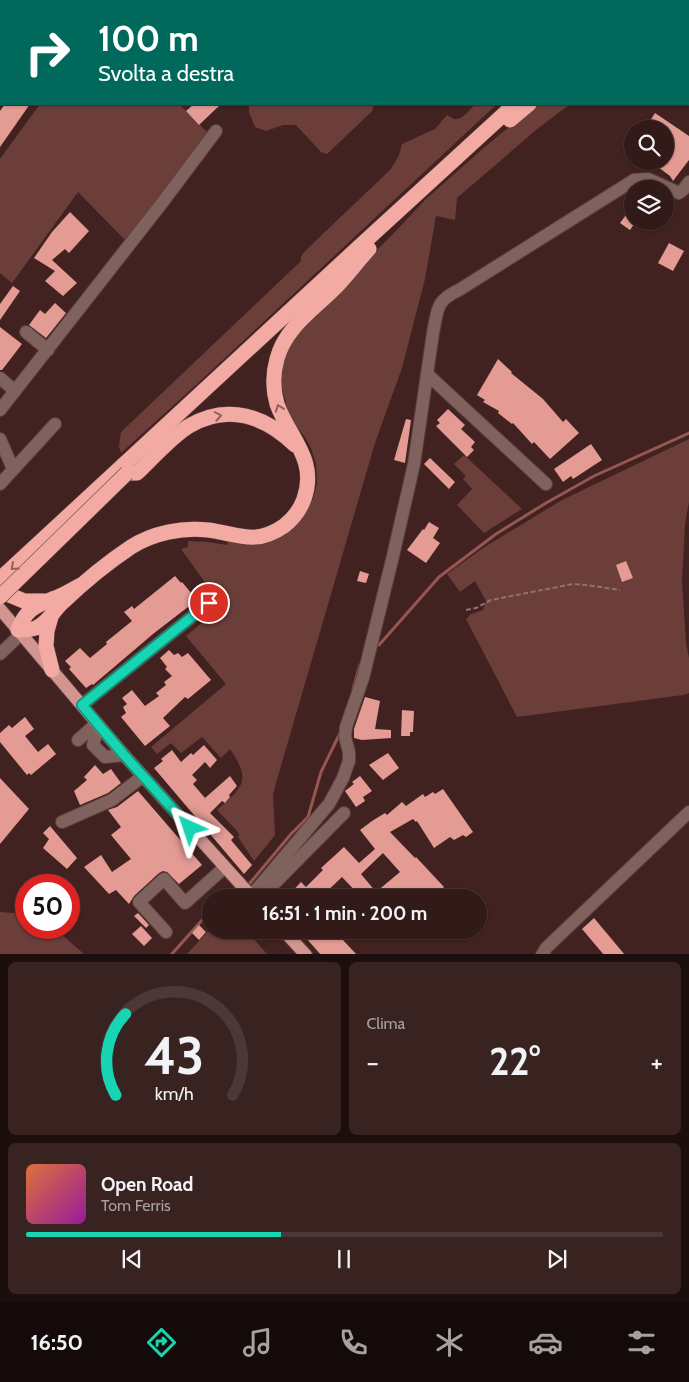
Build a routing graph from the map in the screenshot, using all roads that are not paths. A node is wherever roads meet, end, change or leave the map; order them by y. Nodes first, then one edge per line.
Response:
1 (514, 105) edge
2 (528, 105) edge
3 (216, 130) dead end
4 (689, 182) edge
5 (369, 249) junction
6 (26, 332) dead end
7 (48, 350) junction
8 (428, 374) junction
9 (0, 378) edge
10 (15, 391) junction
11 (0, 410) edge
12 (55, 424) dead end
13 (0, 439) edge
14 (301, 452) junction
15 (130, 469) junction
16 (13, 470) junction
17 (0, 484) edge
18 (546, 484) dead end
19 (0, 579) edge
20 (82, 584) junction
21 (0, 591) edge
22 (0, 597) edge
23 (46, 601) junction
24 (209, 603) dead end
25 (0, 609) edge
26 (51, 617) junction
27 (20, 632) junction
28 (0, 654) edge
29 (52, 670) junction
30 (82, 705) junction
31 (98, 724) junction
32 (78, 740) dead end
33 (143, 776) junction
34 (689, 812) edge
35 (344, 813) dead end
36 (62, 822) dead end
37 (225, 867) junction
38 (247, 889) edge
39 (261, 889) edge
40 (263, 889) edge
41 (166, 932) dead end
42 (292, 939) edge
43 (306, 954) edge
44 (542, 954) edge

1 - 15 highway
2 - 5 highway
3 - 7 street
4 - 8 street
14 -> 5 highway
5 - 15 highway
6 - 7 street
7 - 10 street
8 - 18 street
8 - 39 street
9 - 10 street
10 - 11 street
12 - 16 street
13 - 16 street
15 -> 14 highway
14 - 20 highway
15 -> 19 highway
15 - 22 highway, bridge
16 - 17 street
20 - 23 highway
20 - 26 highway
21 - 23 highway
23 - 27 highway
24 - 30 street
25 - 27 main road
26 - 27 highway
26 - 29 highway
27 - 28 street
27 - 29 main road
29 - 30 main road
30 - 31 main road
31 - 32 street
31 - 33 main road
33 - 36 street
33 - 37 main road
34 - 44 street
35 - 40 street
37 - 38 main road
37 - 41 street
42 - 43 main road

